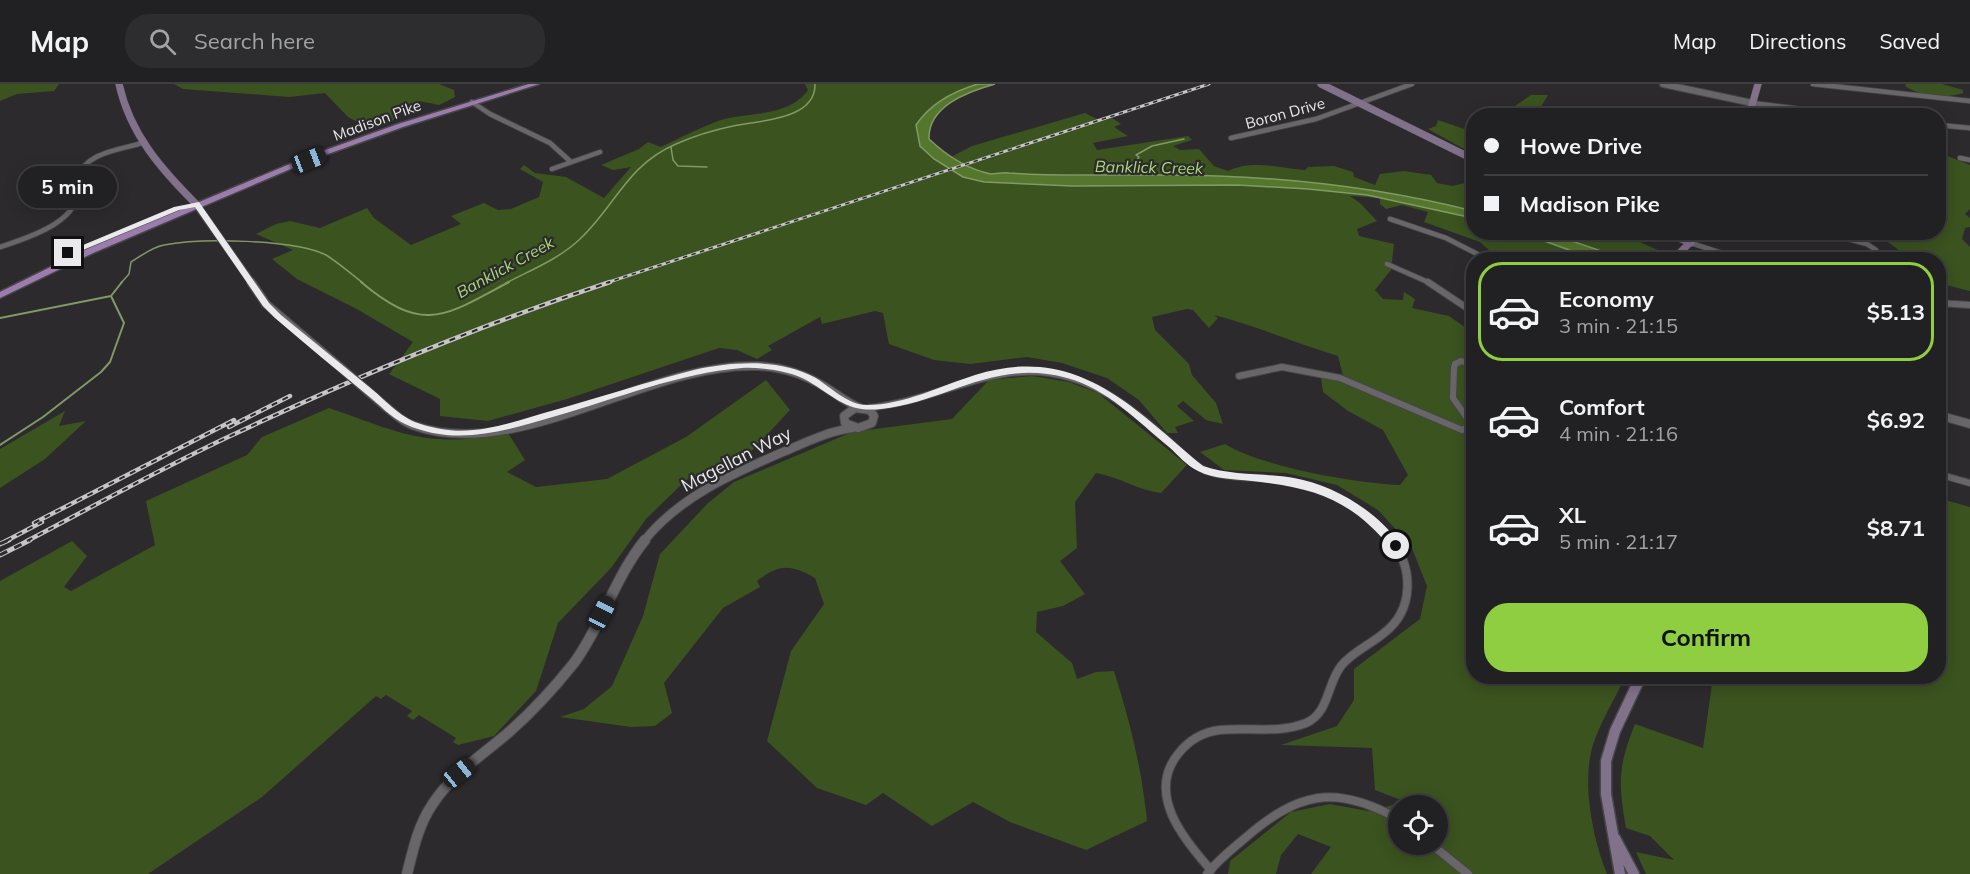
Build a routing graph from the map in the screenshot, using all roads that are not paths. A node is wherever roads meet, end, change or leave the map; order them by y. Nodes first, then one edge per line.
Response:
1 (119, 84) edge
2 (536, 84) edge
3 (1321, 84) edge
4 (1412, 84) edge
5 (1663, 84) edge
6 (1758, 84) edge
7 (1813, 84) edge
8 (1970, 101) edge
9 (472, 102) junction
10 (1360, 103) junction
11 (1752, 103) junction
12 (1751, 108) edge
13 (1793, 108) edge
14 (1946, 126) edge
15 (1970, 128) edge
16 (1231, 138) dead end
17 (142, 143) junction
18 (600, 152) dead end
19 (1466, 156) edge
20 (1960, 159) dead end
21 (1970, 160) edge
22 (571, 162) junction
23 (552, 169) dead end
24 (196, 204) junction
25 (1390, 219) dead end
26 (1684, 240) edge
27 (1693, 240) edge
28 (1853, 240) edge
29 (1691, 243) junction
30 (0, 247) edge
31 (1473, 252) edge
32 (1681, 252) edge
33 (1719, 252) edge
34 (1876, 252) edge
35 (1387, 264) dead end
36 (0, 287) edge
37 (0, 295) edge
38 (1946, 304) edge
39 (1970, 305) edge
40 (1466, 307) edge
41 (1466, 363) edge
42 (1239, 376) dead end
43 (841, 400) junction
44 (895, 405) junction
45 (863, 408) junction
46 (845, 416) junction
47 (1466, 416) edge
48 (1946, 417) edge
49 (874, 419) junction
50 (1970, 424) edge
51 (853, 428) junction
52 (1466, 428) edge
53 (831, 431) junction
54 (1946, 476) edge
55 (1970, 483) edge
56 (1637, 684) edge
57 (1388, 815) edge
58 (1614, 836) junction
59 (1445, 855) edge
60 (1209, 872) edge
61 (407, 874) edge
62 (1468, 874) edge
63 (1620, 874) edge
64 (1634, 874) edge

1 - 17 main road
2 - 9 main road, Madison Pike
3 - 10 main road
4 - 10 street, Boron Drive
5 - 11 street
6 - 11 main road
7 - 8 street
9 - 22 street
9 - 24 main road, Madison Pike
10 - 16 street, Boron Drive
10 - 19 main road
11 - 12 main road
11 - 13 street
14 - 15 street
17 - 24 main road
17 - 30 street
18 - 22 street
20 - 21 street
22 - 23 street
24 - 36 main road, Madison Pike
24 - 37 main road, Madison Pike
24 - 43 street, bridge
25 - 31 street
26 - 29 main road
27 - 29 main road
28 - 34 street
29 - 32 main road
29 - 33 street
35 - 40 street
38 - 39 street
41 - 47 street
42 - 52 street
43 - 45 street
43 - 46 street
44 - 45 street
44 - 49 street
44 - 60 street
45 - 46 street
45 - 49 street
46 - 51 street
46 - 53 street, Magellan Way
48 - 50 street
49 - 51 street, Magellan Way
51 - 53 street, Magellan Way
53 - 61 street, Magellan Way
54 - 55 street
56 - 58 main road
57 - 60 street
58 - 63 main road
58 - 64 main road
59 - 62 street

